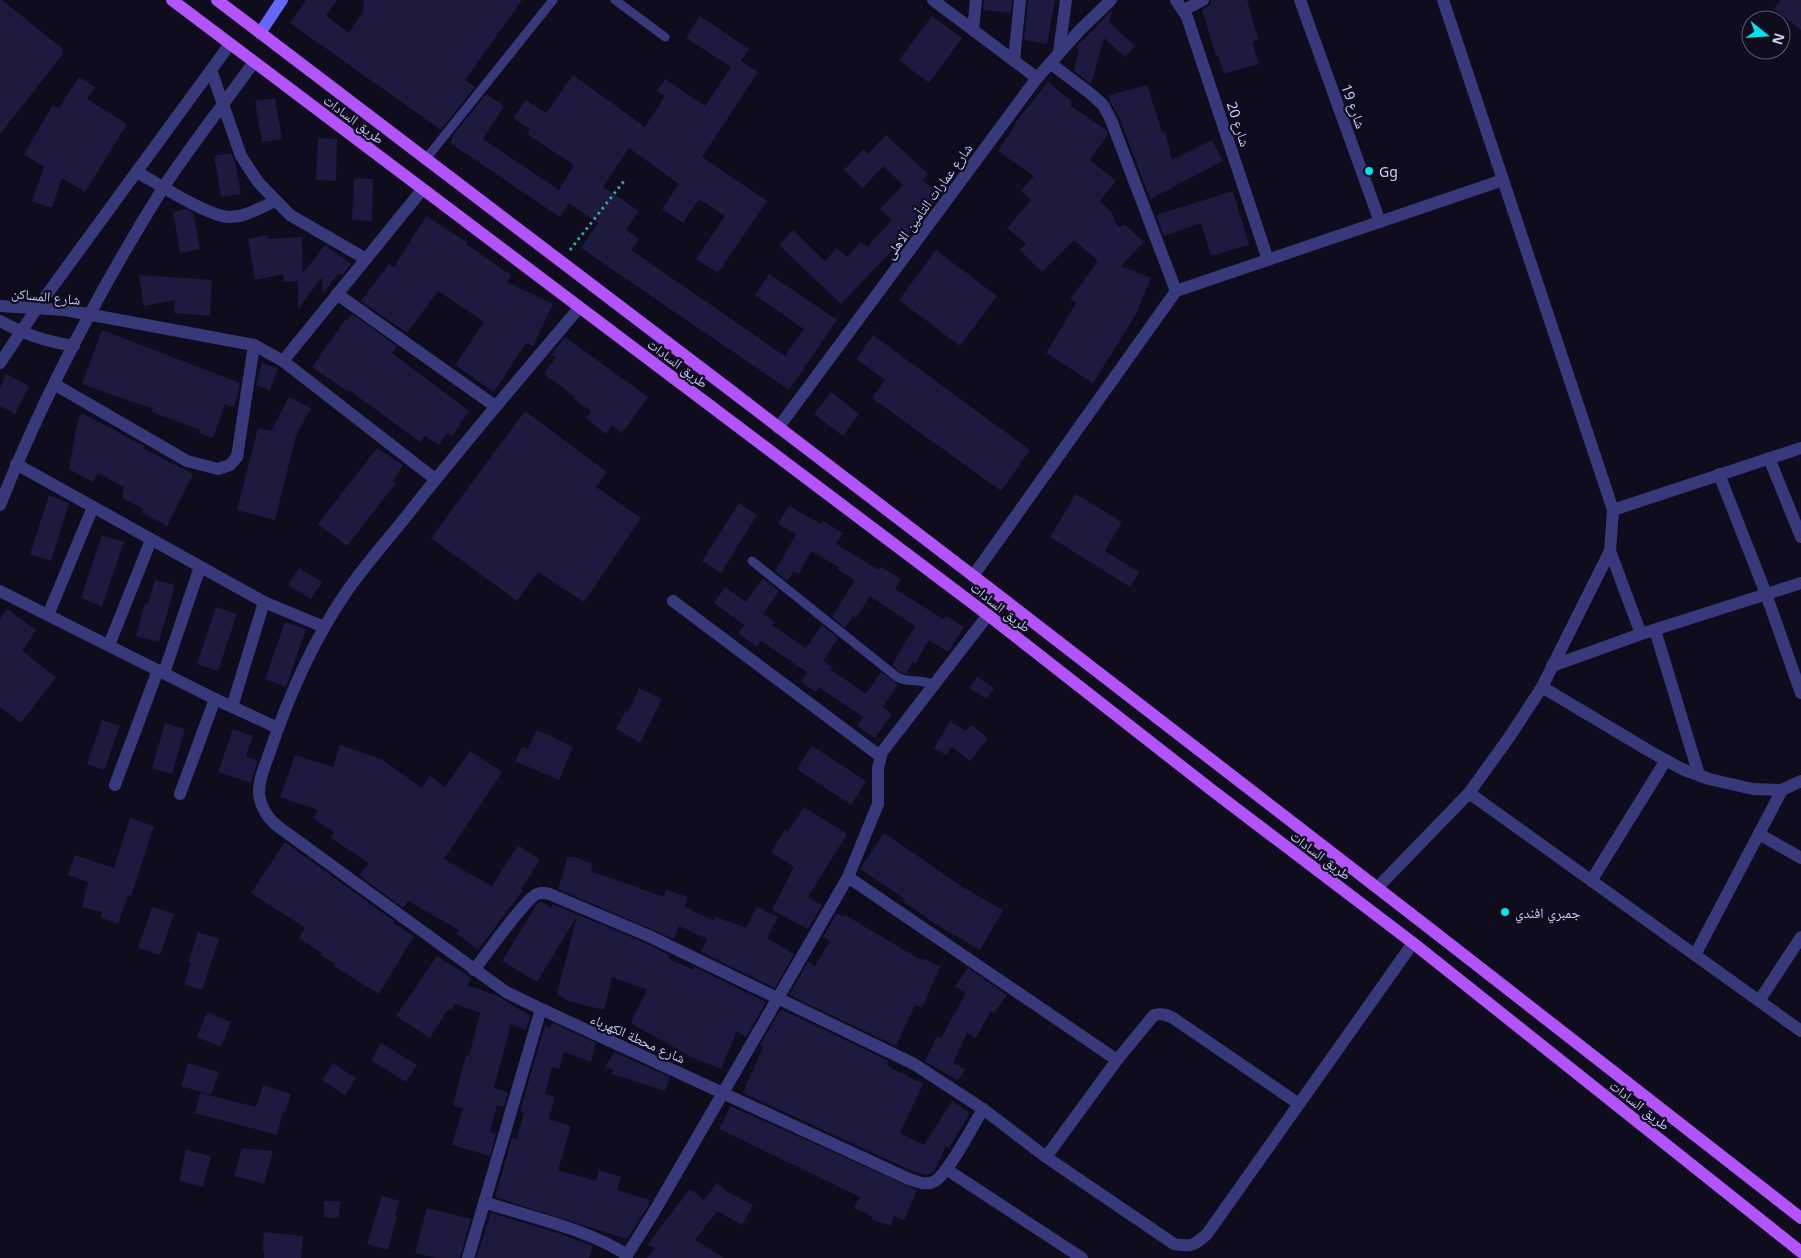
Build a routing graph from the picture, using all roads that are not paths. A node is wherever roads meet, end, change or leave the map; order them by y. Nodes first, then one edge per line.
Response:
1 (172, 0) edge
2 (217, 0) edge
3 (282, 0) edge
4 (553, 0) edge
5 (615, 0) edge
6 (933, 0) edge
7 (976, 0) edge
8 (1020, 0) edge
9 (1066, 0) edge
10 (1111, 0) edge
11 (1176, 0) edge
12 (1203, 0) edge
13 (1300, 0) edge
14 (1443, 0) edge
15 (1184, 10) junction
16 (973, 30) junction
17 (260, 33) junction
18 (666, 37) dead end
19 (230, 44) junction
20 (1059, 52) junction
21 (1014, 61) junction
22 (254, 62) junction
23 (1050, 63) junction
24 (212, 70) junction
25 (1037, 78) junction
26 (223, 104) junction
27 (425, 160) junction
28 (137, 172) junction
29 (1504, 180) junction
30 (164, 187) junction
31 (422, 190) junction
32 (276, 201) junction
33 (1380, 222) junction
34 (366, 258) junction
35 (1268, 260) junction
36 (1176, 291) junction
37 (337, 294) junction
38 (0, 306) edge
39 (37, 308) junction
40 (579, 308) junction
41 (89, 316) junction
42 (0, 321) edge
43 (22, 332) junction
44 (254, 345) junction
45 (74, 346) junction
46 (283, 361) junction
47 (0, 363) edge
48 (54, 384) junction
49 (496, 406) junction
50 (778, 428) junction
51 (1801, 448) edge
52 (1769, 458) junction
53 (16, 464) junction
54 (1719, 474) junction
55 (436, 479) junction
56 (0, 505) edge
57 (93, 507) junction
58 (1613, 510) junction
59 (1801, 537) edge
60 (151, 540) junction
61 (1610, 551) junction
62 (752, 561) dead end
63 (200, 567) junction
64 (973, 576) junction
65 (1801, 583) edge
66 (0, 591) edge
67 (1766, 594) junction
68 (673, 600) dead end
69 (264, 602) junction
70 (48, 615) junction
71 (988, 615) junction
72 (324, 628) junction
73 (1656, 630) junction
74 (1641, 634) junction
75 (108, 645) junction
76 (1552, 666) junction
77 (161, 671) junction
78 (935, 686) junction
79 (1542, 687) junction
80 (1801, 693) edge
81 (215, 699) junction
82 (232, 707) junction
83 (278, 728) junction
84 (880, 756) junction
85 (1666, 760) junction
86 (1228, 772) junction
87 (1699, 775) junction
88 (1801, 781) edge
89 (115, 785) dead end
90 (1782, 790) junction
91 (1213, 791) junction
92 (1469, 793) junction
93 (180, 794) dead end
94 (1759, 834) junction
95 (1801, 858) edge
96 (848, 877) junction
97 (1591, 881) junction
98 (1378, 887) junction
99 (1801, 937) edge
100 (1413, 943) junction
101 (1695, 955) junction
102 (474, 970) junction
103 (778, 999) junction
104 (1759, 1002) junction
105 (541, 1010) junction
106 (1801, 1031) edge
107 (1117, 1060) junction
108 (724, 1093) junction
109 (1299, 1104) junction
110 (983, 1110) junction
111 (1046, 1157) junction
112 (946, 1169) junction
113 (484, 1202) junction
114 (1801, 1218) edge
115 (1801, 1252) edge
116 (627, 1257) edge
117 (468, 1258) edge
118 (1082, 1258) edge

1 - 19 main road, طريق السادات
2 - 17 main road, طريق السادات
3 - 17 street
4 - 27 lane
5 - 18 lane
6 - 16 street
7 - 16 street
8 - 21 street
9 - 20 street
10 - 20 street, شارع عمارات التأمين الاهلى
11 - 15 street, شارع 20
12 - 15 street
13 - 33 street, شارع 19
14 - 29 street
15 - 35 street, شارع 20
16 - 21 street
17 - 27 main road, طريق السادات
19 - 22 main road, طريق السادات
19 - 24 street
20 - 23 street, شارع عمارات التأمين الاهلى
21 - 25 street
22 - 26 street
22 - 31 main road, طريق السادات
23 - 25 street, شارع عمارات التأمين الاهلى
23 - 36 street
24 - 26 street
24 - 28 street
25 - 50 street, شارع عمارات التأمين الاهلى
26 - 30 street
26 - 32 street
27 - 50 main road, طريق السادات
28 - 30 street
28 - 39 street
29 - 33 street
29 - 58 street
30 - 32 street
30 - 41 street
31 - 34 street
31 - 40 main road, طريق السادات
32 - 34 street
33 - 35 street
34 - 37 street
35 - 36 street
36 - 64 street
37 - 46 street
37 - 49 street
38 - 39 street, شارع المساكن
39 - 41 street, شارع المساكن
39 - 43 street
40 - 49 street, شارع محطة الكهرباء
40 - 71 main road, طريق السادات
41 - 44 street, شارع المساكن
41 - 45 street
42 - 43 street
43 - 45 street
43 - 47 street
44 - 46 street, شارع المساكن
44 - 48 street
45 - 48 street
46 - 55 street, شارع المساكن
48 - 53 street
49 - 55 street, شارع محطة الكهرباء
50 - 64 main road, طريق السادات
51 - 52 street
52 - 54 street
52 - 59 street
53 - 56 street
53 - 57 street
54 - 58 street
54 - 67 street
55 - 72 street, شارع محطة الكهرباء
57 - 60 street
57 - 70 street
58 - 61 street
60 - 63 street
60 - 75 street
61 - 74 street
61 - 76 street
62 - 78 lane
63 - 69 street
63 - 77 street
64 - 86 main road, طريق السادات
65 - 67 street
66 - 70 street
67 - 73 street
67 - 80 street
68 - 84 street
69 - 72 street
69 - 82 street
70 - 75 street
71 - 78 street
71 - 91 main road, طريق السادات
72 - 83 street, شارع محطة الكهرباء
73 - 74 street
73 - 87 street
74 - 76 street
75 - 77 street
76 - 79 street
77 - 81 street
77 - 89 street
78 - 84 street
79 - 85 street
79 - 92 street
81 - 82 street
81 - 93 street
82 - 83 street
83 - 102 street, شارع محطة الكهرباء
84 - 96 street
85 - 87 street
85 - 97 street
86 - 91 main road
86 - 98 main road, طريق السادات
87 - 90 street
88 - 90 street
90 - 94 street
91 - 100 main road, طريق السادات
92 - 97 street
92 - 98 street
94 - 95 street
94 - 101 street
96 - 103 street
96 - 107 street
97 - 101 street
98 - 114 main road, طريق السادات
99 - 104 street
100 - 109 street
100 - 115 main road, طريق السادات
101 - 104 street
102 - 103 street
102 - 105 street, شارع محطة الكهرباء
103 - 108 street
103 - 110 street
104 - 106 street
105 - 108 street, شارع محطة الكهرباء
105 - 113 street
107 - 109 street
107 - 111 street
108 - 112 street, شارع محطة الكهرباء
108 - 116 street
109 - 111 street
110 - 111 street
110 - 112 street, شارع محطة الكهرباء
112 - 118 street
113 - 116 street
113 - 117 street

